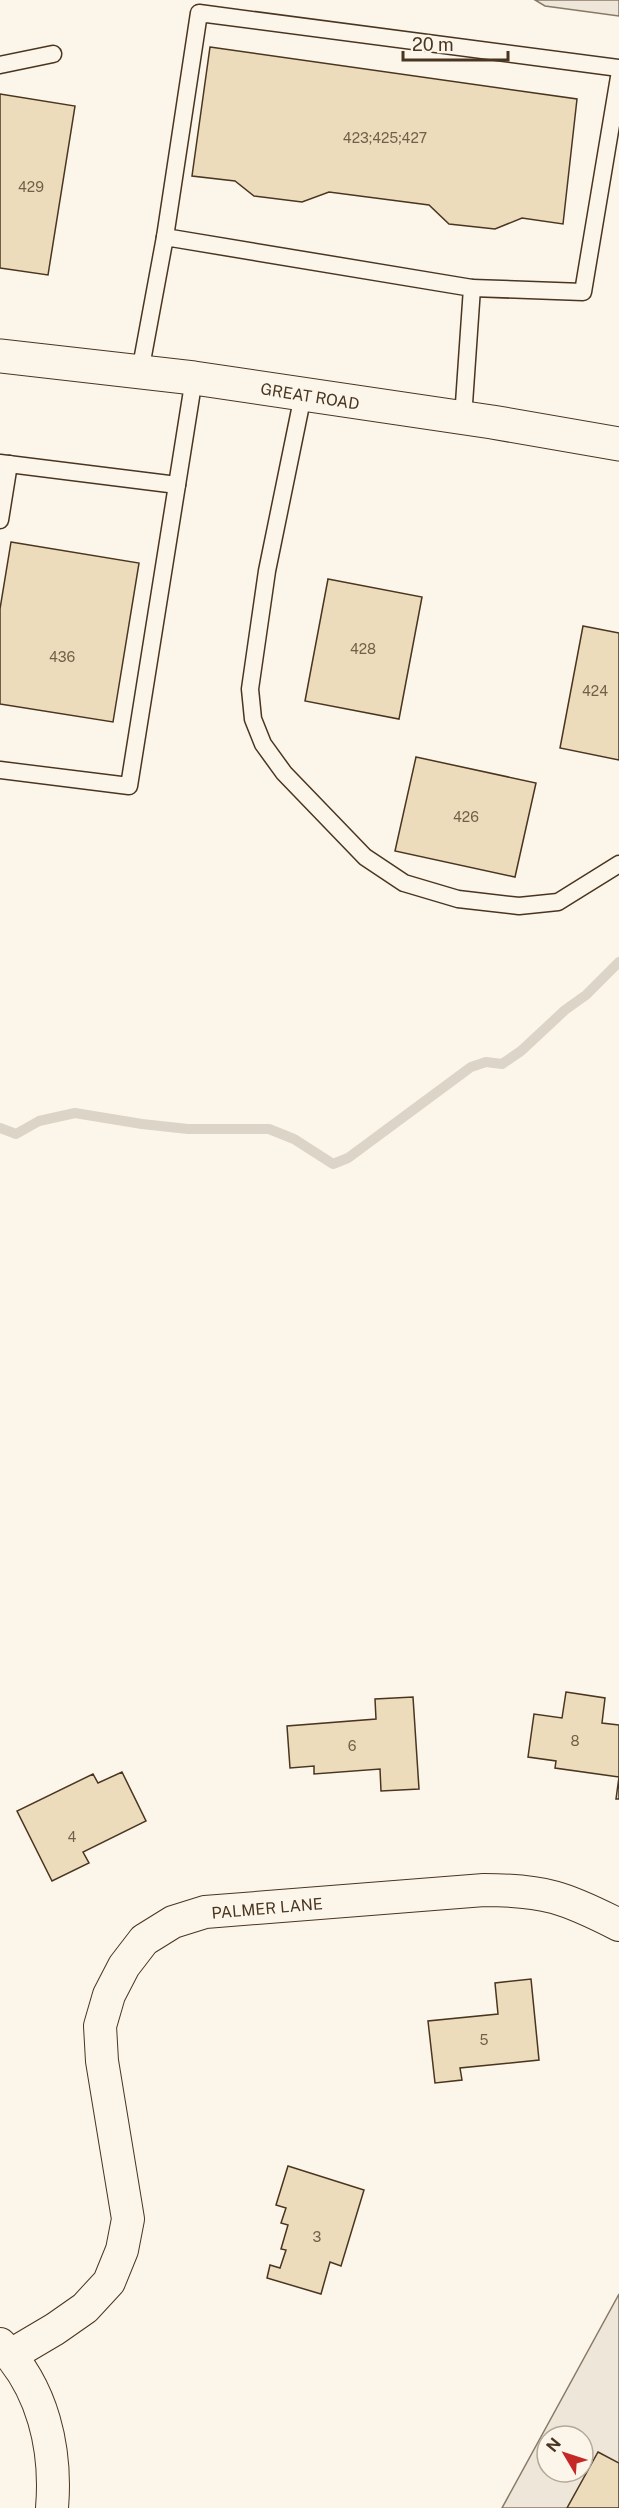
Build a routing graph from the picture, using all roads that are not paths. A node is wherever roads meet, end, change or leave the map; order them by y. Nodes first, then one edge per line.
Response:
1 (52, 54) dead end
2 (0, 65) edge
3 (619, 68) edge
4 (619, 77) edge
5 (165, 237) junction
6 (472, 288) junction
7 (0, 356) edge
8 (140, 372) junction
9 (194, 378) junction
10 (303, 395) junction
11 (463, 418) junction
12 (619, 444) edge
13 (4, 464) edge
14 (177, 484) junction
15 (0, 520) edge
16 (0, 770) edge
17 (619, 864) edge
18 (619, 1926) edge
19 (6, 2350) edge
20 (52, 2508) edge

1 - 2 lane
3 - 5 lane
4 - 6 lane
5 - 6 lane
5 - 8 lane
6 - 11 lane
7 - 8 main road, GREAT ROAD
8 - 9 main road, GREAT ROAD
9 - 10 main road, GREAT ROAD
9 - 14 lane
10 - 11 main road, GREAT ROAD
10 - 17 lane
11 - 12 main road, GREAT ROAD
13 - 14 lane
13 - 15 lane
14 - 16 lane
18 - 19 street, PALMER LANE
19 - 20 street

